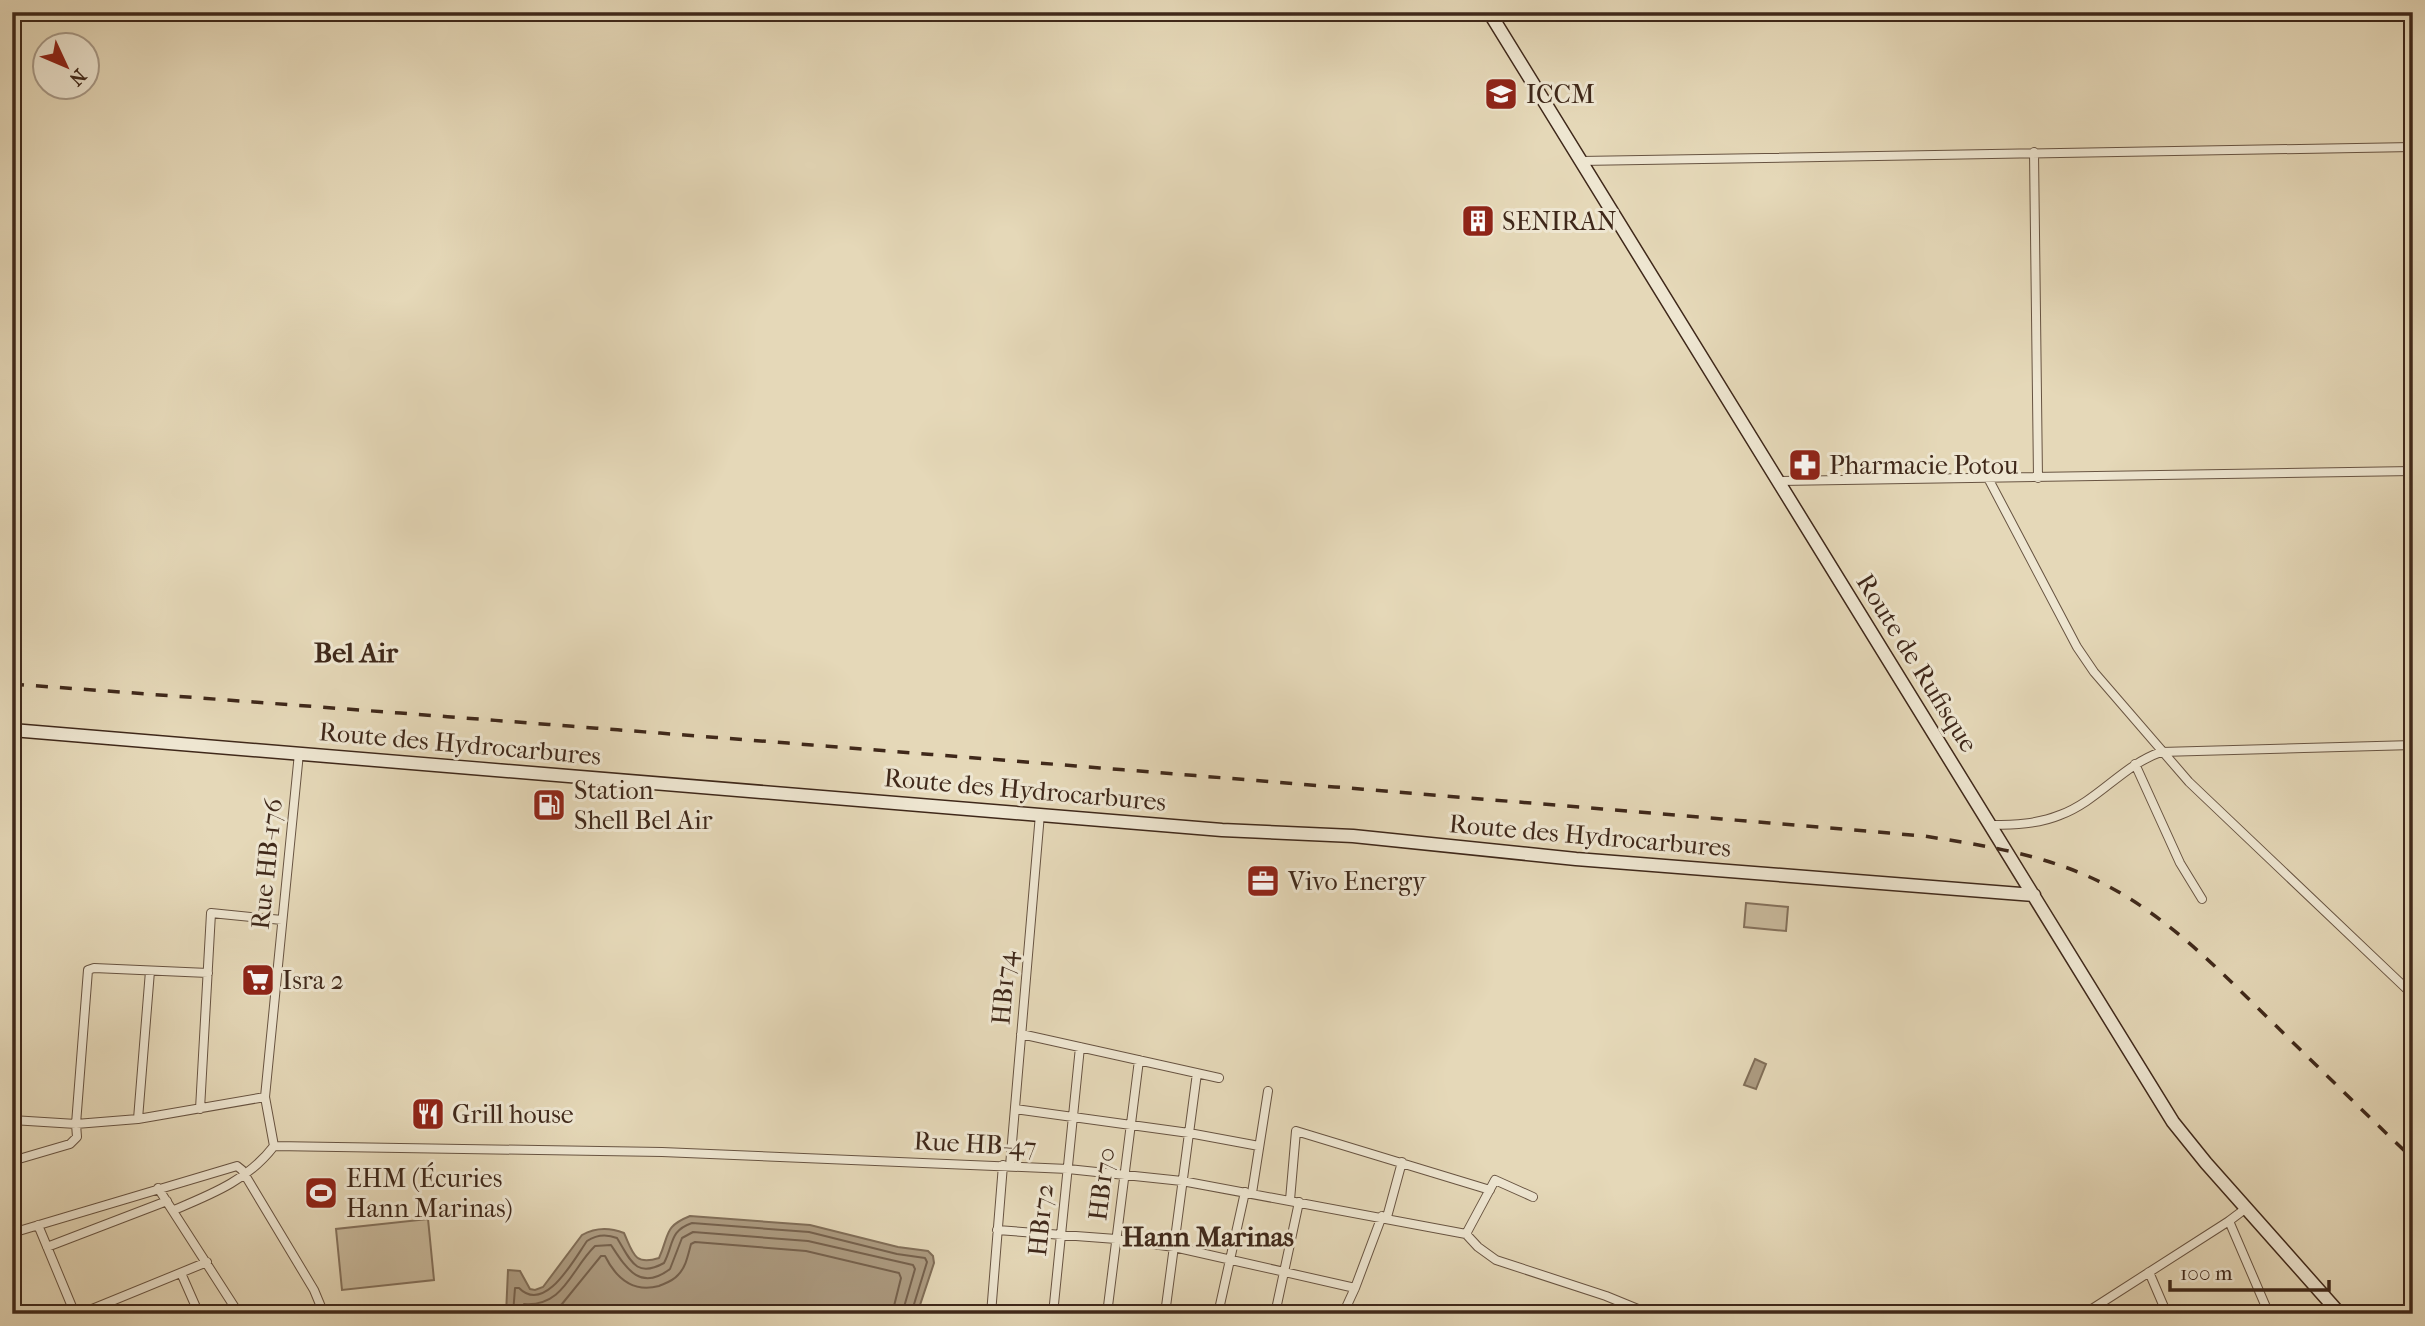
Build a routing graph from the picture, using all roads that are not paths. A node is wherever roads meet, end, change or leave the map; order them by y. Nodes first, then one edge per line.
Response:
1 (1489, 12) edge
2 (2413, 147) edge
3 (2034, 152) junction
4 (1580, 161) junction
5 (2413, 471) edge
6 (1988, 478) junction
7 (2038, 478) junction
8 (1780, 481) junction
9 (12, 730) edge
10 (2413, 745) edge
11 (2161, 752) junction
12 (299, 753) junction
13 (2135, 764) junction
14 (1040, 814) junction
15 (1991, 825) junction
16 (2034, 895) junction
17 (2203, 899) dead end
18 (282, 920) junction
19 (150, 971) junction
20 (208, 973) junction
21 (2413, 995) edge
22 (1021, 1034) junction
23 (1080, 1047) junction
24 (1139, 1060) junction
25 (1197, 1073) junction
26 (1219, 1078) dead end
27 (1268, 1091) dead end
28 (265, 1097) junction
29 (200, 1109) junction
30 (1015, 1109) junction
31 (1073, 1117) junction
32 (138, 1119) junction
33 (12, 1120) edge
34 (76, 1124) junction
35 (1131, 1125) junction
36 (1189, 1133) junction
37 (274, 1146) junction
38 (1259, 1146) junction
39 (12, 1161) edge
40 (1402, 1162) junction
41 (1007, 1165) junction
42 (1068, 1169) junction
43 (1125, 1174) junction
44 (245, 1175) junction
45 (1182, 1181) junction
46 (158, 1188) junction
47 (1490, 1190) junction
48 (1248, 1193) junction
49 (1533, 1197) dead end
50 (167, 1201) junction
51 (1294, 1201) junction
52 (2245, 1209) junction
53 (174, 1210) junction
54 (1384, 1217) junction
55 (2229, 1221) junction
56 (38, 1225) junction
57 (997, 1230) junction
58 (12, 1233) edge
59 (1061, 1234) junction
60 (1466, 1234) junction
61 (1116, 1239) junction
62 (1174, 1247) junction
63 (47, 1248) junction
64 (1228, 1258) junction
65 (207, 1262) junction
66 (1284, 1271) junction
67 (2149, 1272) junction
68 (181, 1273) junction
69 (1355, 1288) junction
70 (77, 1314) edge
71 (199, 1314) edge
72 (239, 1314) edge
73 (324, 1314) edge
74 (991, 1314) edge
75 (1053, 1314) edge
76 (1107, 1314) edge
77 (1164, 1314) edge
78 (1218, 1314) edge
79 (1275, 1314) edge
80 (1343, 1314) edge
81 (1650, 1314) edge
82 (2084, 1314) edge
83 (2167, 1314) edge
84 (2269, 1314) edge
85 (2340, 1314) edge

1 - 4 street, Route de Rufisque
2 - 3 street
3 - 4 street
3 - 7 street
4 - 8 street, Route de Rufisque
5 - 7 street
6 - 7 street
6 - 8 street
6 - 11 street
8 - 15 street, Route de Rufisque
9 - 12 street, Route des Hydrocarbures
10 - 11 street
11 - 13 street
11 - 21 street
12 - 14 street, Route des Hydrocarbures
12 - 18 street, Rue HB-176
13 - 15 street
13 - 17 street
14 - 16 street, Route des Hydrocarbures
14 - 22 street, HB174
15 - 16 street, Route de Rufisque
16 - 52 street, Route de Rufisque
18 - 20 street
18 - 28 street, Rue HB-176
19 - 20 street
19 - 32 street
19 - 34 street
20 - 29 street
22 - 23 street
22 - 30 street, HB174
23 - 24 street
23 - 31 street, HB172
24 - 25 street
24 - 35 street, HB170
25 - 26 street
25 - 36 street
27 - 38 street
28 - 29 street
28 - 37 street, Rue HB-176
29 - 32 street
30 - 31 street
30 - 41 street, HB174
31 - 35 street
31 - 42 street, HB172
32 - 34 street
33 - 34 street
34 - 39 street
35 - 36 street
35 - 43 street, HB170
36 - 38 street
36 - 45 street
37 - 41 street, Rue HB-47
37 - 44 street
38 - 48 street
40 - 47 street
40 - 51 street
40 - 54 street
41 - 42 street, Rue HB-47
41 - 57 street, HB174
42 - 43 street, Rue HB-47
42 - 59 street, HB172
43 - 45 street, Rue HB-47
43 - 61 street, HB170
44 - 46 street
44 - 53 street
44 - 73 street
45 - 48 street, Rue HB-47
45 - 62 street
46 - 50 street
46 - 56 street
47 - 49 street
47 - 60 street
48 - 51 street, Rue HB-47
48 - 64 street
50 - 53 street
50 - 63 street
51 - 54 street, Rue HB-47
51 - 66 street
52 - 55 street
52 - 85 street, Route de Rufisque
53 - 65 street
54 - 60 street, Rue HB-47
54 - 69 street
55 - 67 street
55 - 84 street
56 - 58 street
56 - 63 street
57 - 59 street
57 - 74 street, HB174
59 - 61 street
59 - 75 street, HB172
60 - 81 street, Rue HB-47
61 - 62 street
61 - 76 street, HB170
62 - 64 street
62 - 77 street
63 - 70 street
64 - 66 street
64 - 78 street
65 - 68 street
65 - 72 street
66 - 69 street
66 - 79 street
67 - 82 street
67 - 83 street
68 - 70 street
68 - 71 street
69 - 80 street

